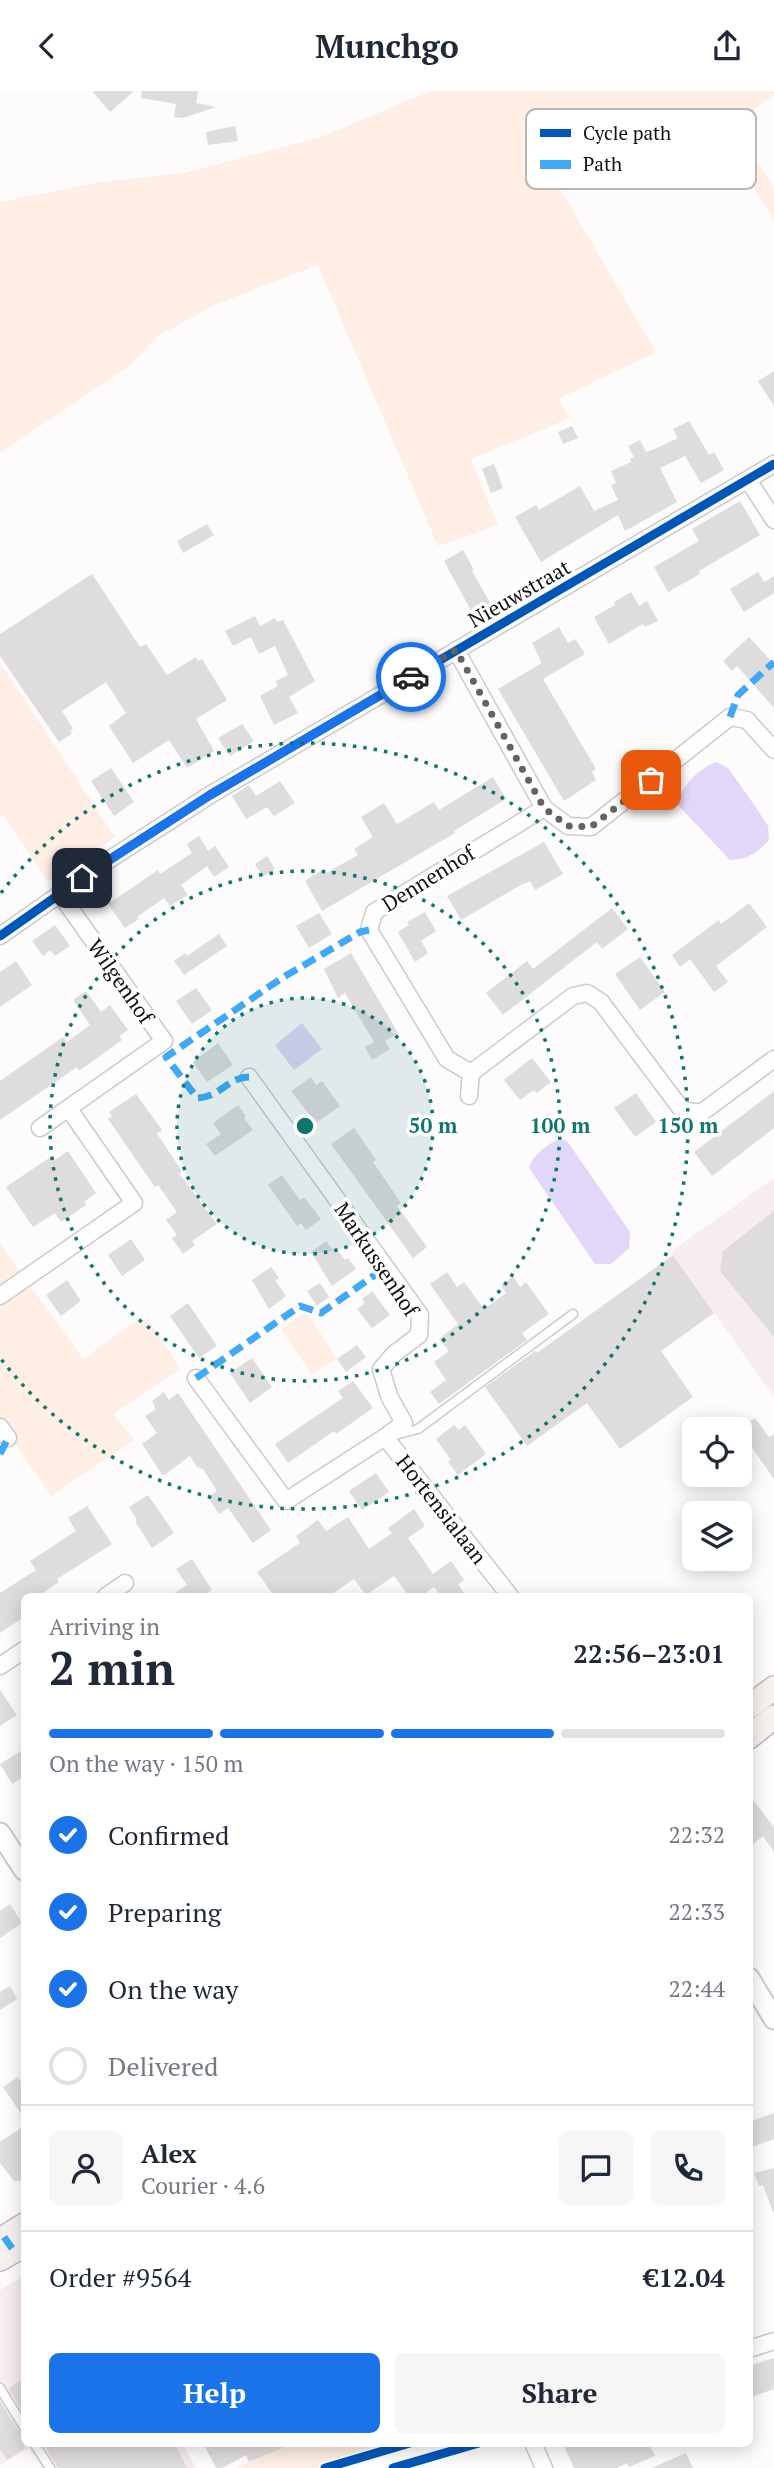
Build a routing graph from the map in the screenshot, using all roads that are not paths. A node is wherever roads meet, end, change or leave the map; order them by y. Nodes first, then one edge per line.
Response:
1 (774, 464) edge
2 (748, 480) junction
3 (774, 520) edge
4 (456, 650) junction
5 (774, 750) edge
6 (544, 808) junction
7 (60, 894) junction
8 (0, 936) edge
9 (774, 1059) edge
10 (471, 1073) junction
11 (249, 1077) dead end
12 (469, 1096) dead end
13 (69, 1109) junction
14 (40, 1128) dead end
15 (0, 1296) edge
16 (573, 1314) dead end
17 (196, 1378) dead end
18 (385, 1437) junction
19 (125, 1583) dead end
20 (110, 1593) edge
21 (508, 1593) edge
22 (21, 1652) edge
23 (0, 1666) edge
24 (774, 1688) edge
25 (753, 1704) edge
26 (774, 1717) edge
27 (753, 1734) edge
28 (0, 1833) edge
29 (21, 1865) edge
30 (753, 1985) edge
31 (774, 2019) edge
32 (21, 2228) edge
33 (6, 2242) edge
34 (774, 2341) edge
35 (753, 2348) edge
36 (0, 2388) edge
37 (21, 2422) edge
38 (37, 2447) edge
39 (427, 2447) edge
40 (535, 2447) edge
41 (50, 2468) edge
42 (356, 2468) edge
43 (544, 2468) edge

1 - 2 street, Nieuwstraat
2 - 3 street
2 - 4 street, Nieuwstraat
4 - 6 street
4 - 7 street, Nieuwstraat
5 - 6 street
6 - 10 street, Dennenhof
7 - 8 street, Nieuwstraat
7 - 13 street, Wilgenhof
9 - 10 street
10 - 12 street
11 - 18 street, Markussenhof
13 - 14 street, Wilgenhof
13 - 15 street
16 - 18 lane
17 - 18 street, Hortensialaan
18 - 21 street, Hortensialaan
19 - 20 street
22 - 23 street
24 - 25 main road
26 - 27 main road
28 - 29 street
30 - 31 street
32 - 33 main road
34 - 35 street
36 - 37 lane
38 - 41 lane
39 - 42 street
40 - 43 street

